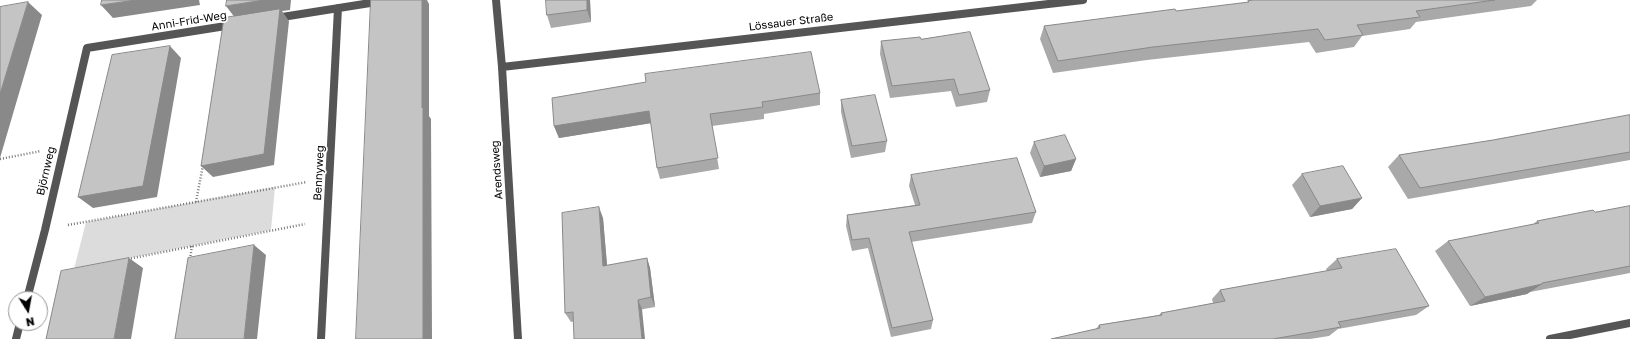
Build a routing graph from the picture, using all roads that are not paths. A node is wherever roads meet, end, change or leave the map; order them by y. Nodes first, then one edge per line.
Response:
1 (389, 0) edge
2 (496, 0) edge
3 (1083, 0) edge
4 (338, 8) junction
5 (272, 19) edge
6 (242, 24) edge
7 (87, 48) joint
8 (502, 67) junction
9 (29, 291) edge
10 (1630, 324) edge
11 (321, 339) edge
12 (518, 339) edge
13 (1550, 339) edge

1 - 4 street
2 - 8 street, Arendsweg
3 - 8 street, Lössauer Straße
4 - 5 street
4 - 11 street, Bennyweg
6 - 7 street, Anni-Frid-Weg
7 - 9 street, Björnweg
8 - 12 street, Arendsweg
10 - 13 street

